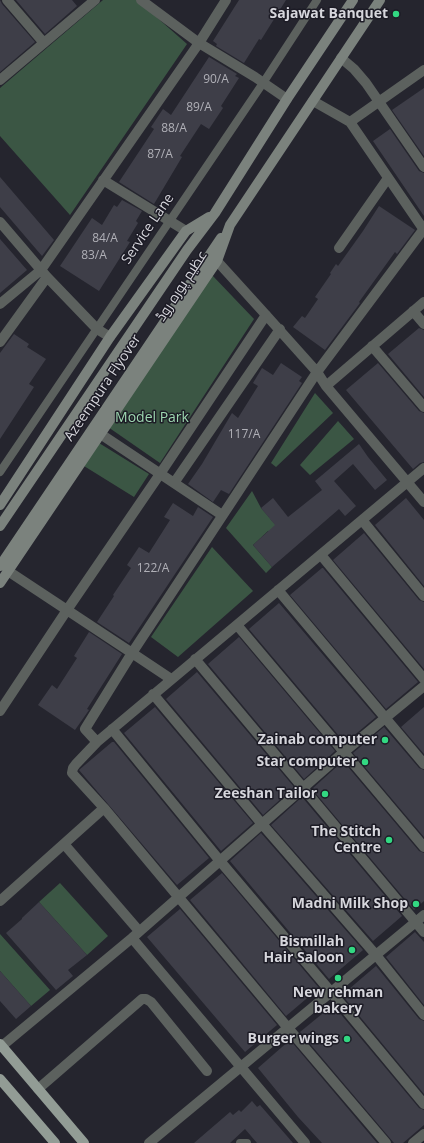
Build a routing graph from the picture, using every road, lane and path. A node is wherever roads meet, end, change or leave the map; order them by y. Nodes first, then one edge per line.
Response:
1 (7, 0) edge
2 (95, 0) edge
3 (141, 0) edge
4 (226, 0) edge
5 (317, 0) edge
6 (353, 0) edge
7 (380, 0) edge
8 (84, 4) edge
9 (44, 43) junction
10 (199, 43) junction
11 (341, 58) junction
12 (424, 70) edge
13 (1, 78) edge
14 (264, 83) junction
15 (287, 99) junction
16 (313, 101) junction
17 (379, 102) junction
18 (350, 122) junction
19 (424, 167) edge
20 (388, 178) junction
21 (103, 180) junction
22 (214, 213) junction
23 (170, 220) junction
24 (0, 222) edge
25 (230, 225) junction
26 (424, 230) edge
27 (186, 231) junction
28 (339, 248) dead end
29 (217, 261) junction
30 (44, 273) junction
31 (424, 302) edge
32 (0, 304) edge
33 (413, 311) junction
34 (266, 315) junction
35 (424, 324) edge
36 (97, 329) junction
37 (280, 330) junction
38 (110, 337) junction
39 (0, 342) edge
40 (372, 346) junction
41 (317, 372) junction
42 (326, 386) junction
43 (424, 407) edge
44 (105, 437) dead end
45 (424, 468) edge
46 (0, 472) edge
47 (160, 474) junction
48 (407, 482) junction
49 (174, 483) junction
50 (424, 502) edge
51 (0, 505) edge
52 (222, 515) junction
53 (362, 520) junction
54 (0, 526) edge
55 (321, 555) junction
56 (4, 568) edge
57 (0, 582) edge
58 (278, 590) junction
59 (424, 596) edge
60 (67, 610) junction
61 (236, 624) junction
62 (132, 653) junction
63 (195, 659) junction
64 (170, 679) junction
65 (424, 679) edge
66 (424, 686) edge
67 (153, 694) junction
68 (0, 711) edge
69 (385, 718) junction
70 (112, 729) junction
71 (97, 742) junction
72 (344, 752) junction
73 (424, 764) edge
74 (302, 789) junction
75 (104, 808) junction
76 (262, 824) junction
77 (64, 844) junction
78 (424, 847) edge
79 (220, 861) junction
80 (179, 897) junction
81 (0, 901) edge
82 (424, 915) edge
83 (416, 922) junction
84 (424, 932) edge
85 (136, 935) junction
86 (376, 955) junction
87 (331, 992) junction
88 (424, 1015) edge
89 (288, 1028) junction
90 (1, 1045) edge
91 (242, 1067) junction
92 (207, 1071) dead end
93 (0, 1079) edge
94 (38, 1089) junction
95 (424, 1104) edge
96 (424, 1134) edge
97 (55, 1143) edge
98 (84, 1143) edge
99 (148, 1143) edge
100 (240, 1143) edge
101 (247, 1143) edge
102 (305, 1143) edge
103 (386, 1143) edge
104 (413, 1143) edge

1 - 9 street
2 - 8 street
3 - 10 street
4 - 10 street
5 - 14 lane, Service Lane
6 - 15 main road, عظیم پورہ روڈ
7 - 11 main road, عظیم پورہ روڈ
8 - 9 street
9 - 13 street
10 - 14 street
10 - 21 street
11 - 16 main road, عظیم پورہ روڈ
11 - 17 street
12 - 17 street
14 - 15 street
14 - 23 lane, Service Lane
15 - 22 main road, عظیم پورہ روڈ
16 - 18 street
16 - 25 main road, عظیم پورہ روڈ
17 - 18 street
17 - 19 street
18 - 20 street
20 - 26 street
20 - 28 street
21 - 23 street
21 - 30 street
22 - 27 main road, عظیم پورہ روڈ
22 - 54 main road, Azeempura Flyover
23 - 27 street
23 - 36 lane, Service Lane
24 - 30 street
25 - 29 main road, عظیم پورہ روڈ
25 - 56 main road, Azeempura Flyover
26 - 41 street
27 - 38 main road, عظیم پورہ روڈ
29 - 34 street
29 - 56 main road, عظیم پورہ روڈ
30 - 32 street
30 - 36 street
30 - 39 street
31 - 33 street
33 - 35 street
33 - 40 street
34 - 37 street
34 - 47 street
36 - 38 street
36 - 46 lane, Service Lane
37 - 41 street
37 - 49 street
38 - 51 main road, عظیم پورہ روڈ
40 - 42 street
40 - 43 street
41 - 42 street
41 - 52 street
42 - 48 street
44 - 47 street
45 - 48 street
47 - 49 street
47 - 60 street
48 - 50 street
48 - 53 street
49 - 52 street
52 - 62 street
53 - 55 street
53 - 59 street
55 - 58 street
55 - 65 street
56 - 57 main road, عظیم پورہ روڈ
56 - 60 street
58 - 61 street
58 - 69 street
60 - 62 street
60 - 68 street
61 - 63 street
61 - 72 street
62 - 64 street
62 - 71 street
63 - 64 street
63 - 74 street
64 - 67 street
66 - 69 street
67 - 70 street
67 - 76 street
69 - 72 street
69 - 73 street
70 - 71 street
70 - 79 street
71 - 75 street
72 - 74 street
72 - 78 street
74 - 76 street
74 - 83 street
75 - 77 street
75 - 80 street
76 - 79 street
76 - 86 street
77 - 81 street
77 - 85 street
79 - 80 street
79 - 87 street
80 - 85 street
80 - 89 street
82 - 83 street
83 - 84 street
83 - 86 street
85 - 90 street
85 - 91 street
86 - 87 street
86 - 88 street
87 - 89 street
87 - 95 street
89 - 91 street
89 - 103 street
90 - 94 main road
91 - 99 street
91 - 102 street
92 - 94 street
93 - 97 main road
94 - 98 main road
96 - 104 street
100 - 101 lane

